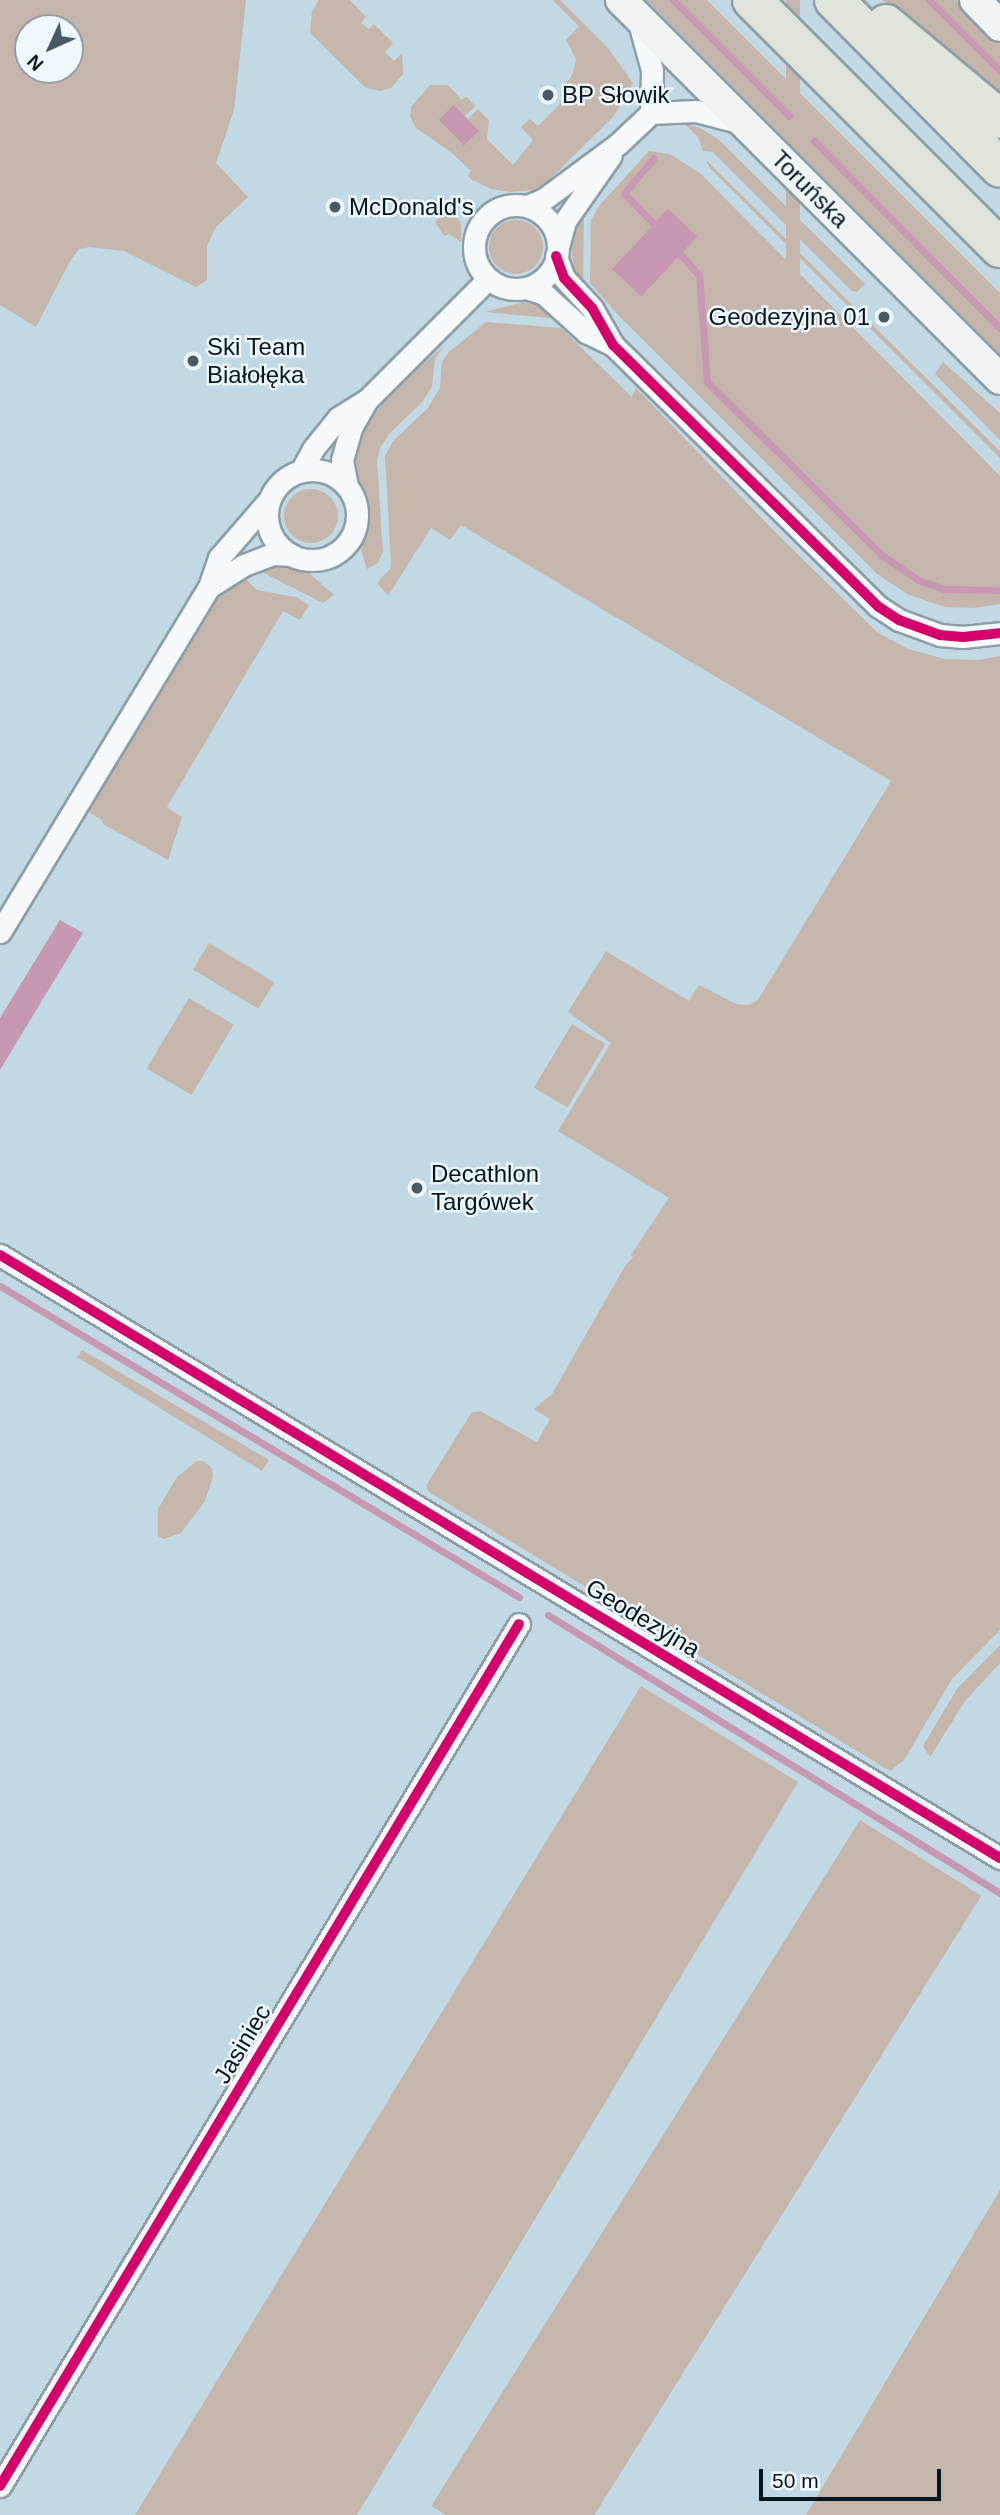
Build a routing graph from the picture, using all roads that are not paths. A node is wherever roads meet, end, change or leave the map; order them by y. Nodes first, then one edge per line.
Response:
1 (752, 0) edge
2 (834, 0) edge
3 (855, 0) edge
4 (975, 0) edge
5 (629, 8) edge
6 (1000, 26) edge
7 (651, 113) junction
8 (1000, 119) edge
9 (744, 123) junction
10 (618, 144) junction
11 (1000, 168) edge
12 (527, 206) junction
13 (1000, 248) edge
14 (557, 252) junction
15 (488, 279) junction
16 (526, 288) junction
17 (613, 345) junction
18 (1000, 379) edge
19 (367, 400) junction
20 (301, 471) junction
21 (347, 486) junction
22 (269, 500) junction
23 (292, 555) junction
24 (209, 587) junction
25 (1000, 633) edge
26 (0, 932) edge
27 (0, 1255) edge
28 (519, 1624) dead end
29 (1000, 1858) edge
30 (0, 2486) edge

1 - 13 highway
2 - 11 highway
3 - 8 highway
4 - 6 main road
5 - 7 street
5 - 9 main road, Toruńska
7 - 9 street
7 - 10 street
9 - 18 main road, Toruńska
10 - 12 street
10 - 14 street
12 - 14 street
12 - 15 street
14 - 16 street
14 - 17 street
15 - 16 street
15 - 19 street
16 - 17 street
17 - 25 street
19 - 20 street
19 - 21 street
20 - 21 street
20 - 22 street
21 - 23 street
22 - 23 street
22 - 24 street
23 - 24 street
24 - 26 street
27 - 29 street, Geodezyjna
28 - 30 street, Jasiniec

